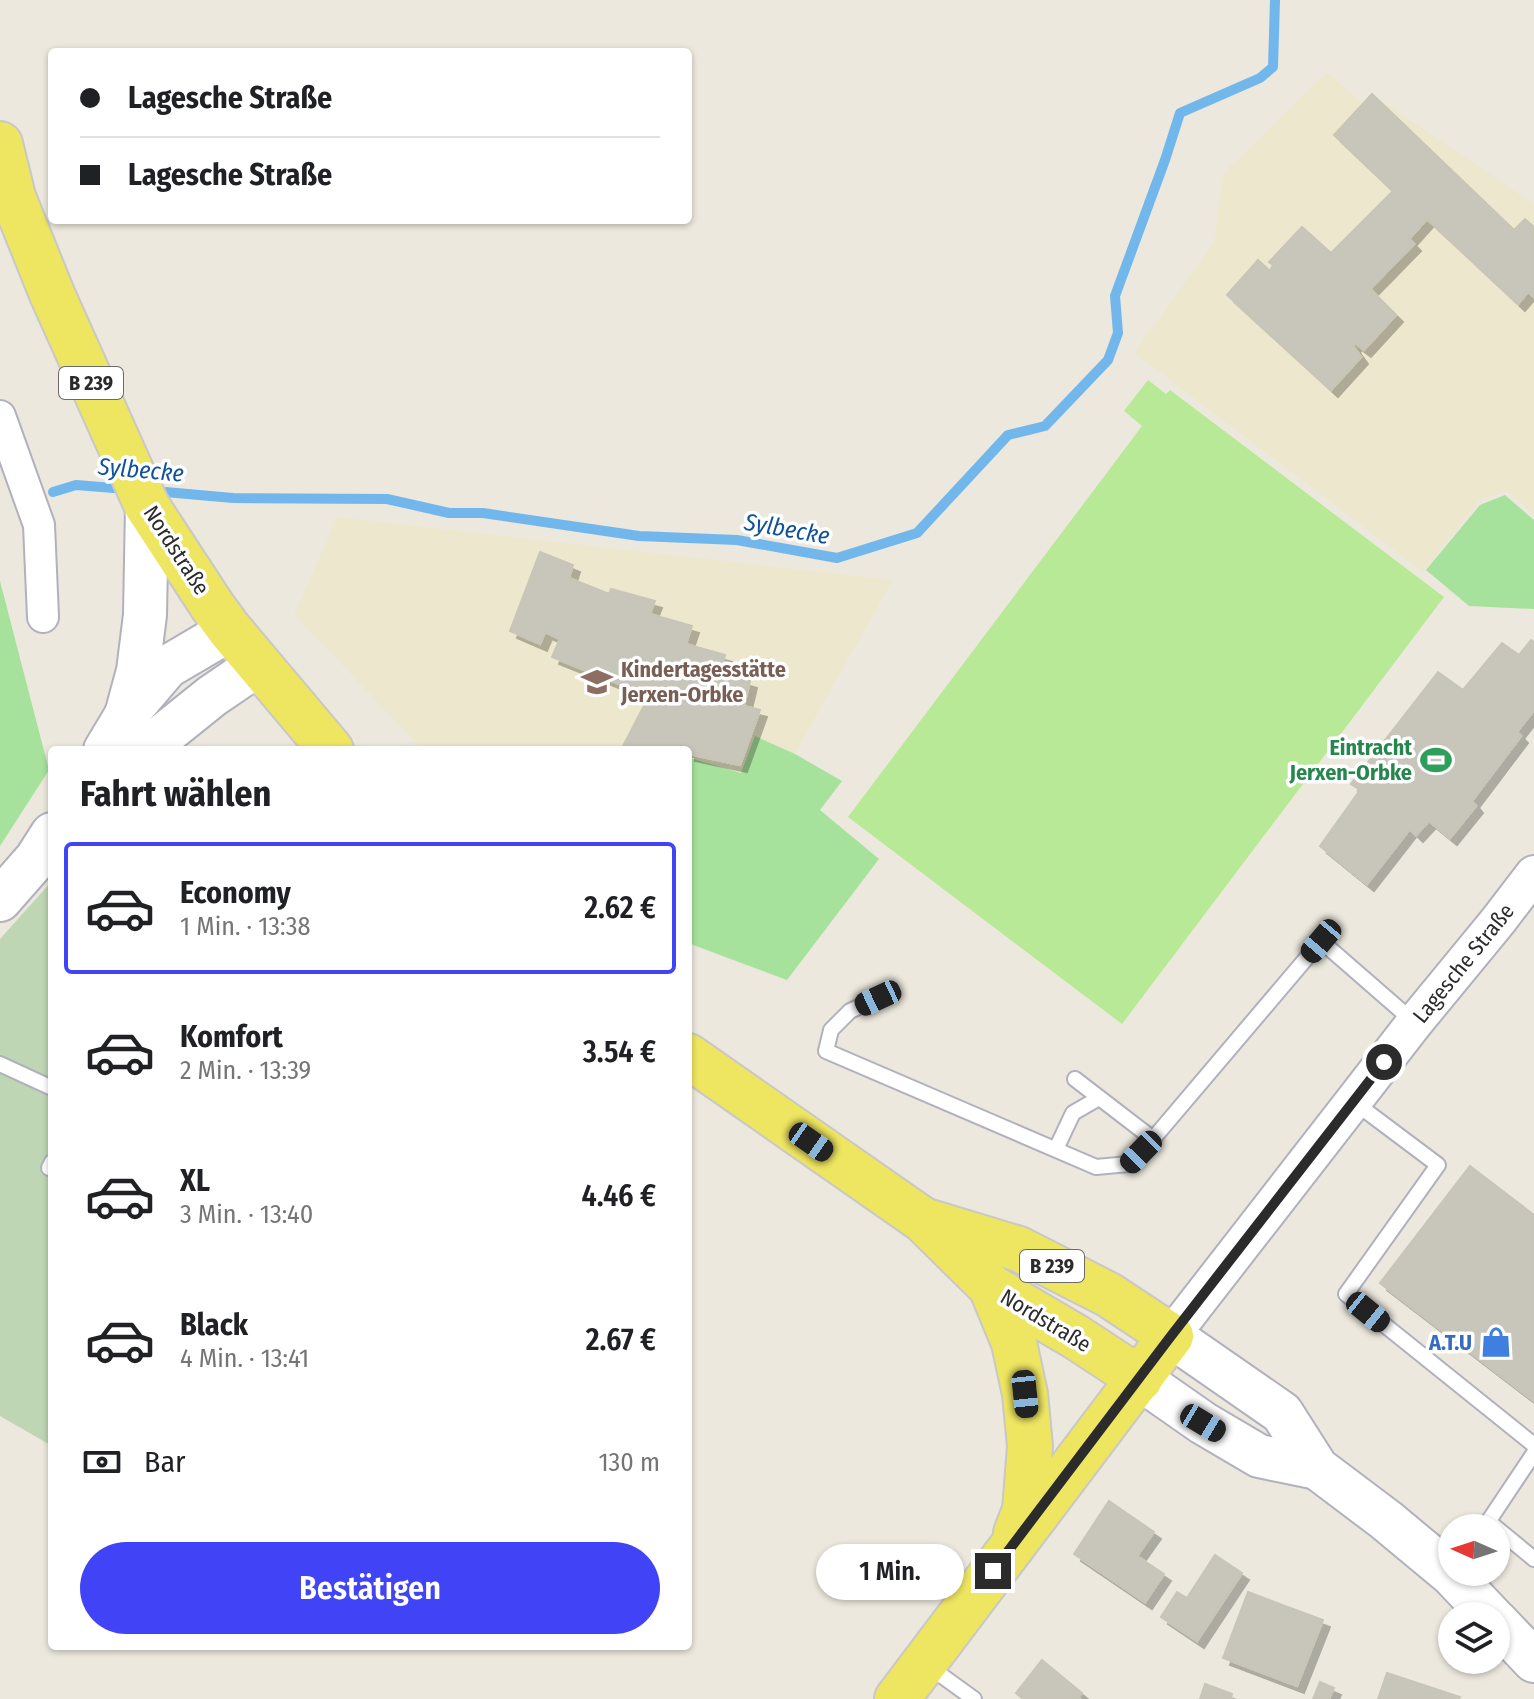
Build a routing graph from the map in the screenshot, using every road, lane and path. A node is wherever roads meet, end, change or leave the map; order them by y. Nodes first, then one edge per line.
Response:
1 (0, 144) edge
2 (0, 416) edge
3 (139, 489) junction
4 (43, 617) dead end
5 (230, 630) junction
6 (259, 664) junction
7 (123, 738) edge
8 (328, 746) edge
9 (48, 840) edge
10 (1534, 874) edge
11 (0, 900) edge
12 (878, 998) dead end
13 (1415, 1022) junction
14 (692, 1059) edge
15 (0, 1064) edge
16 (1075, 1079) dead end
17 (48, 1086) edge
18 (1099, 1098) junction
19 (1354, 1101) junction
20 (1153, 1139) junction
21 (1056, 1149) junction
22 (923, 1220) junction
23 (991, 1287) junction
24 (1171, 1336) junction
25 (1140, 1379) junction
26 (1534, 1445) edge
27 (1534, 1453) edge
28 (1317, 1468) junction
29 (1494, 1514) edge
30 (1510, 1542) edge
31 (1011, 1548) junction
32 (1534, 1559) edge
33 (1438, 1562) edge
34 (1464, 1586) edge
35 (1478, 1602) edge
36 (1510, 1636) edge
37 (1534, 1661) edge
38 (923, 1662) junction
39 (897, 1699) edge
40 (974, 1699) edge

1 - 3 main road, Nordstraße / B 239
2 - 4 street
3 - 5 main road, Nordstraße / B 239
3 - 7 main road
5 - 6 main road, Nordstraße / B 239
5 - 7 main road
6 - 7 main road
6 - 8 main road, Nordstraße / B 239
9 - 11 main road
10 - 13 street, Lagesche Straße
12 - 21 lane
13 - 19 street, Lagesche Straße
13 - 20 lane
14 - 22 main road, Nordstraße / B 239
15 - 17 lane
16 - 18 lane
18 - 20 lane
18 - 21 lane
19 - 24 street, Lagesche Straße
19 - 26 lane
20 - 21 lane
22 - 23 main road, Nordstraße / B 239
22 - 24 main road, Nordstraße / B 239
23 - 25 main road, Nordstraße / B 239
23 - 31 main road
24 - 25 main road, Lagesche Straße
24 - 28 main road
25 - 28 main road
25 - 31 main road, Lagesche Straße
27 - 29 lane
28 - 33 main road
30 - 32 lane
31 - 38 main road, Lagesche Straße
34 - 35 main road
36 - 37 main road
38 - 39 main road, Lagesche Straße
38 - 40 lane

